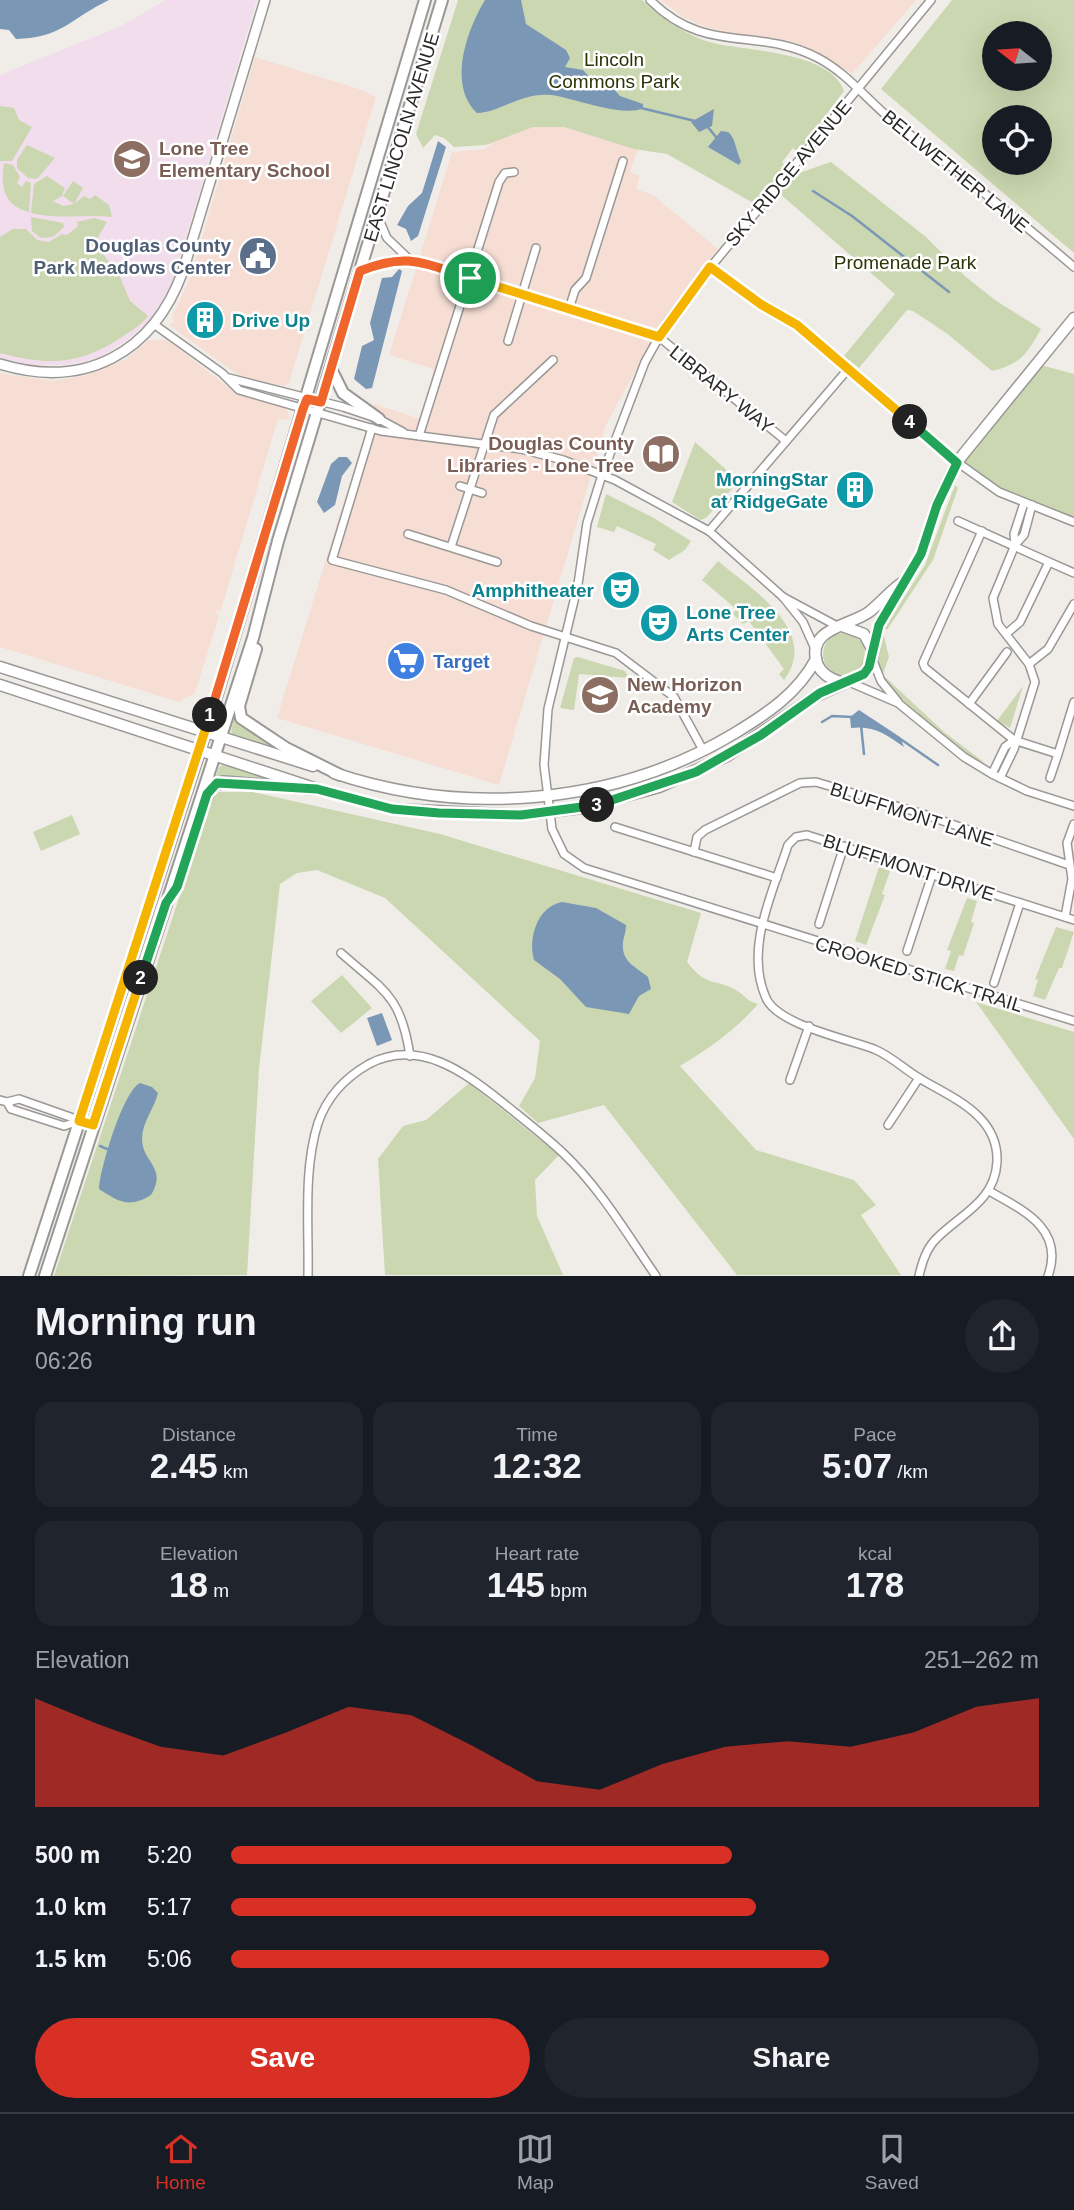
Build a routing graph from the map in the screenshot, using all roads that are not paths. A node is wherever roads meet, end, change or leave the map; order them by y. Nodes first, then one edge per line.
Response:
1 (265, 0) edge
2 (425, 0) edge
3 (442, 0) edge
4 (650, 0) edge
5 (931, 0) edge
6 (858, 90) junction
7 (623, 161) dead end
8 (514, 172) dead end
9 (377, 215) junction
10 (536, 248) dead end
11 (409, 258) junction
12 (710, 267) junction
13 (1074, 267) edge
14 (360, 271) junction
15 (470, 278) junction
16 (522, 294) junction
17 (569, 309) junction
18 (1074, 318) edge
19 (155, 324) junction
20 (659, 337) junction
21 (508, 341) dead end
22 (553, 360) dead end
23 (0, 364) edge
24 (849, 368) junction
25 (330, 369) junction
26 (305, 404) junction
27 (319, 407) junction
28 (375, 424) junction
29 (419, 436) junction
30 (786, 441) junction
31 (484, 445) junction
32 (957, 463) junction
33 (602, 475) junction
34 (460, 486) dead end
35 (470, 489) junction
36 (482, 492) dead end
37 (1028, 504) junction
38 (958, 521) dead end
39 (1074, 522) edge
40 (709, 531) junction
41 (982, 531) junction
42 (408, 534) dead end
43 (1016, 545) junction
44 (451, 547) junction
45 (497, 562) dead end
46 (1049, 562) junction
47 (1074, 573) edge
48 (906, 580) junction
49 (783, 597) junction
50 (1074, 604) edge
51 (839, 626) junction
52 (1006, 634) junction
53 (253, 638) junction
54 (566, 638) junction
55 (1007, 652) dead end
56 (872, 654) junction
57 (816, 655) junction
58 (1029, 664) junction
59 (0, 667) edge
60 (845, 682) junction
61 (0, 685) edge
62 (1074, 702) edge
63 (898, 703) junction
64 (969, 704) junction
65 (206, 731) junction
66 (220, 735) junction
67 (1014, 740) junction
68 (200, 749) junction
69 (703, 750) junction
70 (214, 754) junction
71 (1058, 754) junction
72 (340, 775) junction
73 (996, 776) junction
74 (1050, 778) dead end
75 (317, 789) junction
76 (547, 796) junction
77 (1074, 806) edge
78 (549, 812) junction
79 (1074, 824) edge
80 (615, 827) dead end
81 (844, 846) junction
82 (694, 852) junction
83 (1072, 862) edge
84 (932, 874) junction
85 (777, 878) junction
86 (166, 903) junction
87 (1020, 903) junction
88 (1065, 917) junction
89 (1074, 920) edge
90 (818, 924) dead end
91 (763, 926) junction
92 (907, 951) dead end
93 (341, 953) dead end
94 (994, 983) dead end
95 (1074, 1021) edge
96 (809, 1026) junction
97 (410, 1056) junction
98 (919, 1078) junction
99 (790, 1080) dead end
100 (4, 1101) edge
101 (79, 1121) junction
102 (93, 1125) junction
103 (888, 1125) dead end
104 (989, 1191) junction
105 (29, 1276) edge
106 (45, 1276) edge
107 (308, 1276) edge
108 (656, 1276) edge
109 (919, 1276) edge
110 (1048, 1276) edge

1 - 19 street
2 - 26 main road, EAST LINCOLN AVENUE
3 - 9 main road, EAST LINCOLN AVENUE
4 - 6 street, BELLWETHER LANE
5 - 6 street, SKY RIDGE AVENUE
6 - 12 street, SKY RIDGE AVENUE
6 - 13 street, BELLWETHER LANE
7 - 17 street
8 - 15 street
9 - 11 street
9 - 14 main road, EAST LINCOLN AVENUE
10 - 16 street
11 - 14 street
11 - 15 street
12 - 20 street, SKY RIDGE AVENUE
12 - 24 street
14 - 25 main road, EAST LINCOLN AVENUE
15 - 16 street
15 - 29 street
16 - 17 street
16 - 21 street
17 - 20 street
18 - 32 main road
19 - 23 street
19 - 26 street
20 - 30 street, LIBRARY WAY
20 - 33 street, SKY RIDGE AVENUE
22 - 31 street
24 - 30 street
24 - 32 street
25 - 27 main road, EAST LINCOLN AVENUE
25 - 28 main road
26 - 27 street
26 - 65 main road, EAST LINCOLN AVENUE
27 - 28 street
27 - 28 street
27 - 53 main road, EAST LINCOLN AVENUE
28 - 29 street
28 - 54 street
29 - 31 street
30 - 40 street
31 - 33 street
31 - 35 street
32 - 37 street
32 - 48 main road
33 - 40 street
33 - 54 street, SKY RIDGE AVENUE
34 - 35 street
35 - 36 street
35 - 44 street
37 - 39 street
37 - 43 street
38 - 41 street
40 - 49 street
41 - 43 street
41 - 64 street
42 - 44 street
43 - 46 street
43 - 52 street
44 - 45 street
46 - 47 street
46 - 52 street
48 - 51 main road
48 - 56 main road
49 - 51 street
49 - 57 street
50 - 58 street
51 - 56 main road
51 - 57 main road
52 - 58 street
53 - 66 main road, EAST LINCOLN AVENUE
53 - 72 main road
54 - 69 street
54 - 76 street, SKY RIDGE AVENUE
55 - 64 street
56 - 60 main road
56 - 63 street
57 - 60 main road
57 - 69 main road
58 - 67 street
59 - 65 main road
60 - 63 street
60 - 78 main road
61 - 68 main road
62 - 71 street
63 - 73 street
64 - 67 street
65 - 66 main road
65 - 68 main road, EAST LINCOLN AVENUE
66 - 70 main road, EAST LINCOLN AVENUE
66 - 72 main road
67 - 71 street
67 - 73 street
68 - 70 main road
68 - 101 main road, EAST LINCOLN AVENUE
69 - 76 main road
70 - 75 main road
70 - 86 main road, EAST LINCOLN AVENUE
71 - 74 street
72 - 76 main road
73 - 77 street
75 - 78 main road
75 - 86 main road
76 - 78 street, CROOKED STICK TRAIL
78 - 91 street, CROOKED STICK TRAIL
79 - 83 street
80 - 82 street
81 - 84 street, BLUFFMONT DRIVE
81 - 85 street, BLUFFMONT DRIVE
81 - 90 street
82 - 83 street, BLUFFMONT LANE
82 - 85 street
83 - 88 street
84 - 87 street, BLUFFMONT DRIVE
84 - 92 street
85 - 91 street, BLUFFMONT DRIVE
86 - 102 main road, EAST LINCOLN AVENUE
87 - 88 street, BLUFFMONT DRIVE
87 - 94 street
88 - 89 street, BLUFFMONT DRIVE
91 - 95 street, CROOKED STICK TRAIL
91 - 96 street
93 - 97 street
96 - 98 street
96 - 99 street
97 - 107 street
97 - 108 street
98 - 103 street
98 - 104 street
100 - 101 street
100 - 101 street
101 - 102 street
101 - 105 main road, EAST LINCOLN AVENUE
102 - 106 main road, EAST LINCOLN AVENUE
104 - 109 street
104 - 110 street

